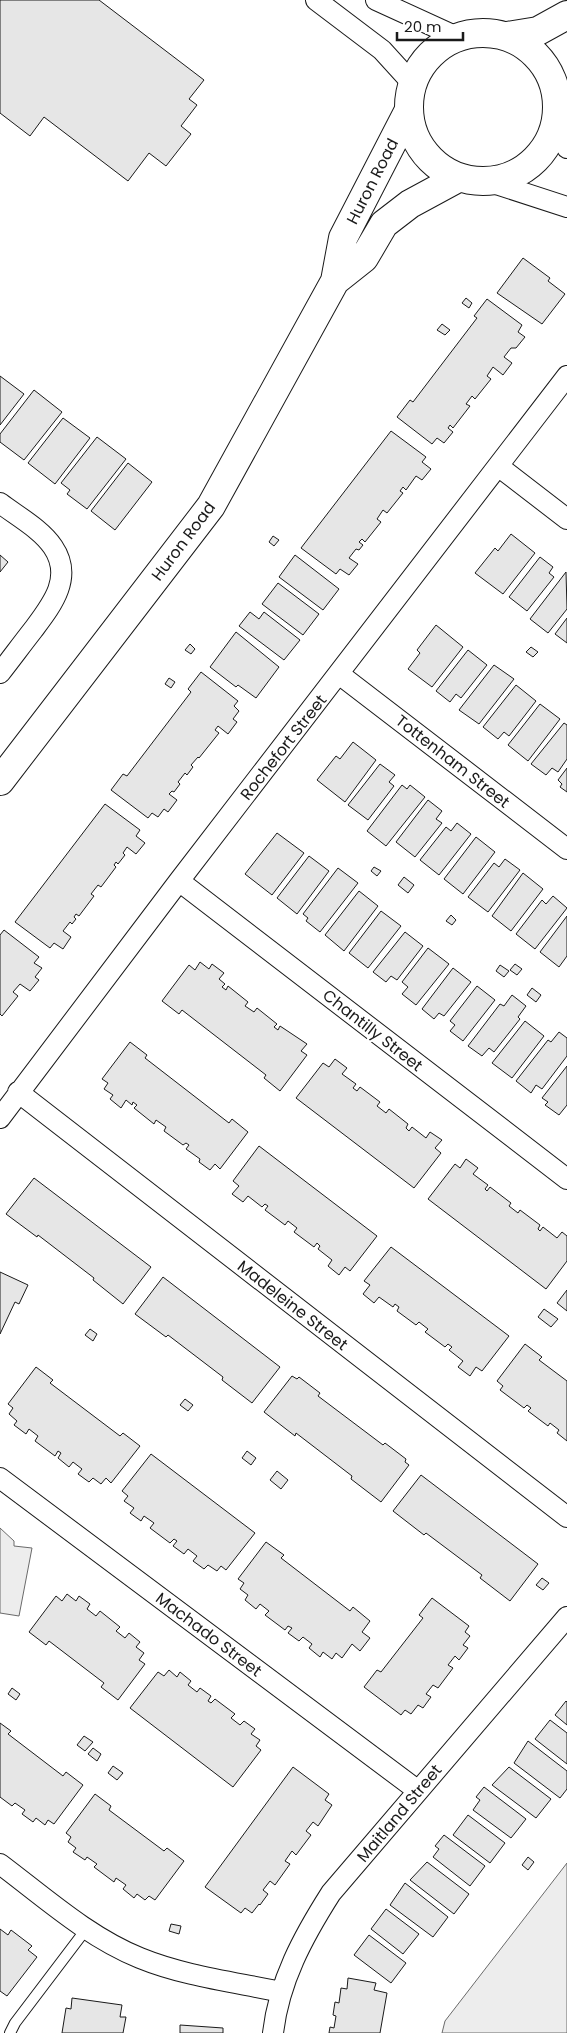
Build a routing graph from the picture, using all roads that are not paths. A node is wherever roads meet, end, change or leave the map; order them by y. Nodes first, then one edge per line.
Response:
1 (316, 0) edge
2 (376, 0) edge
3 (567, 15) edge
4 (507, 36) junction
5 (457, 37) junction
6 (412, 83) junction
7 (567, 96) edge
8 (408, 112) junction
9 (556, 121) junction
10 (567, 148) edge
11 (458, 178) junction
12 (490, 182) junction
13 (567, 207) edge
14 (335, 281) junction
15 (567, 376) edge
16 (498, 466) junction
17 (0, 503) edge
18 (567, 519) edge
19 (0, 673) edge
20 (339, 674) junction
21 (0, 780) edge
22 (567, 849) edge
23 (179, 881) junction
24 (18, 1092) junction
25 (0, 1118) edge
26 (567, 1179) edge
27 (0, 1478) edge
28 (567, 1517) edge
29 (567, 1617) edge
30 (417, 1790) junction
31 (0, 1864) edge
32 (87, 1928) junction
33 (281, 1992) junction
34 (10, 2033) edge
35 (273, 2033) edge

1 - 6 street
2 - 5 street
3 - 4 main road
4 - 5 main road
4 - 9 main road
5 - 6 main road
6 - 8 main road
7 - 9 main road
8 - 11 main road
8 - 14 main road, Huron Road
9 - 10 street
9 - 12 main road
11 - 12 main road
11 - 14 main road, Huron Road
12 - 13 street
14 - 21 main road, Huron Road
15 - 16 street, Rochefort Street
16 - 18 street
16 - 20 street, Rochefort Street
17 - 19 street
20 - 22 street, Tottenham Street
20 - 23 street, Rochefort Street
23 - 24 street, Rochefort Street
23 - 26 street, Chantilly Street
24 - 25 street, Rochefort Street
24 - 28 street, Madeleine Street
27 - 30 street, Machado Street
29 - 30 street, Maitland Street
30 - 33 street, Maitland Street
31 - 32 street
32 - 33 street
32 - 34 lane
33 - 35 street, Maitland Street

